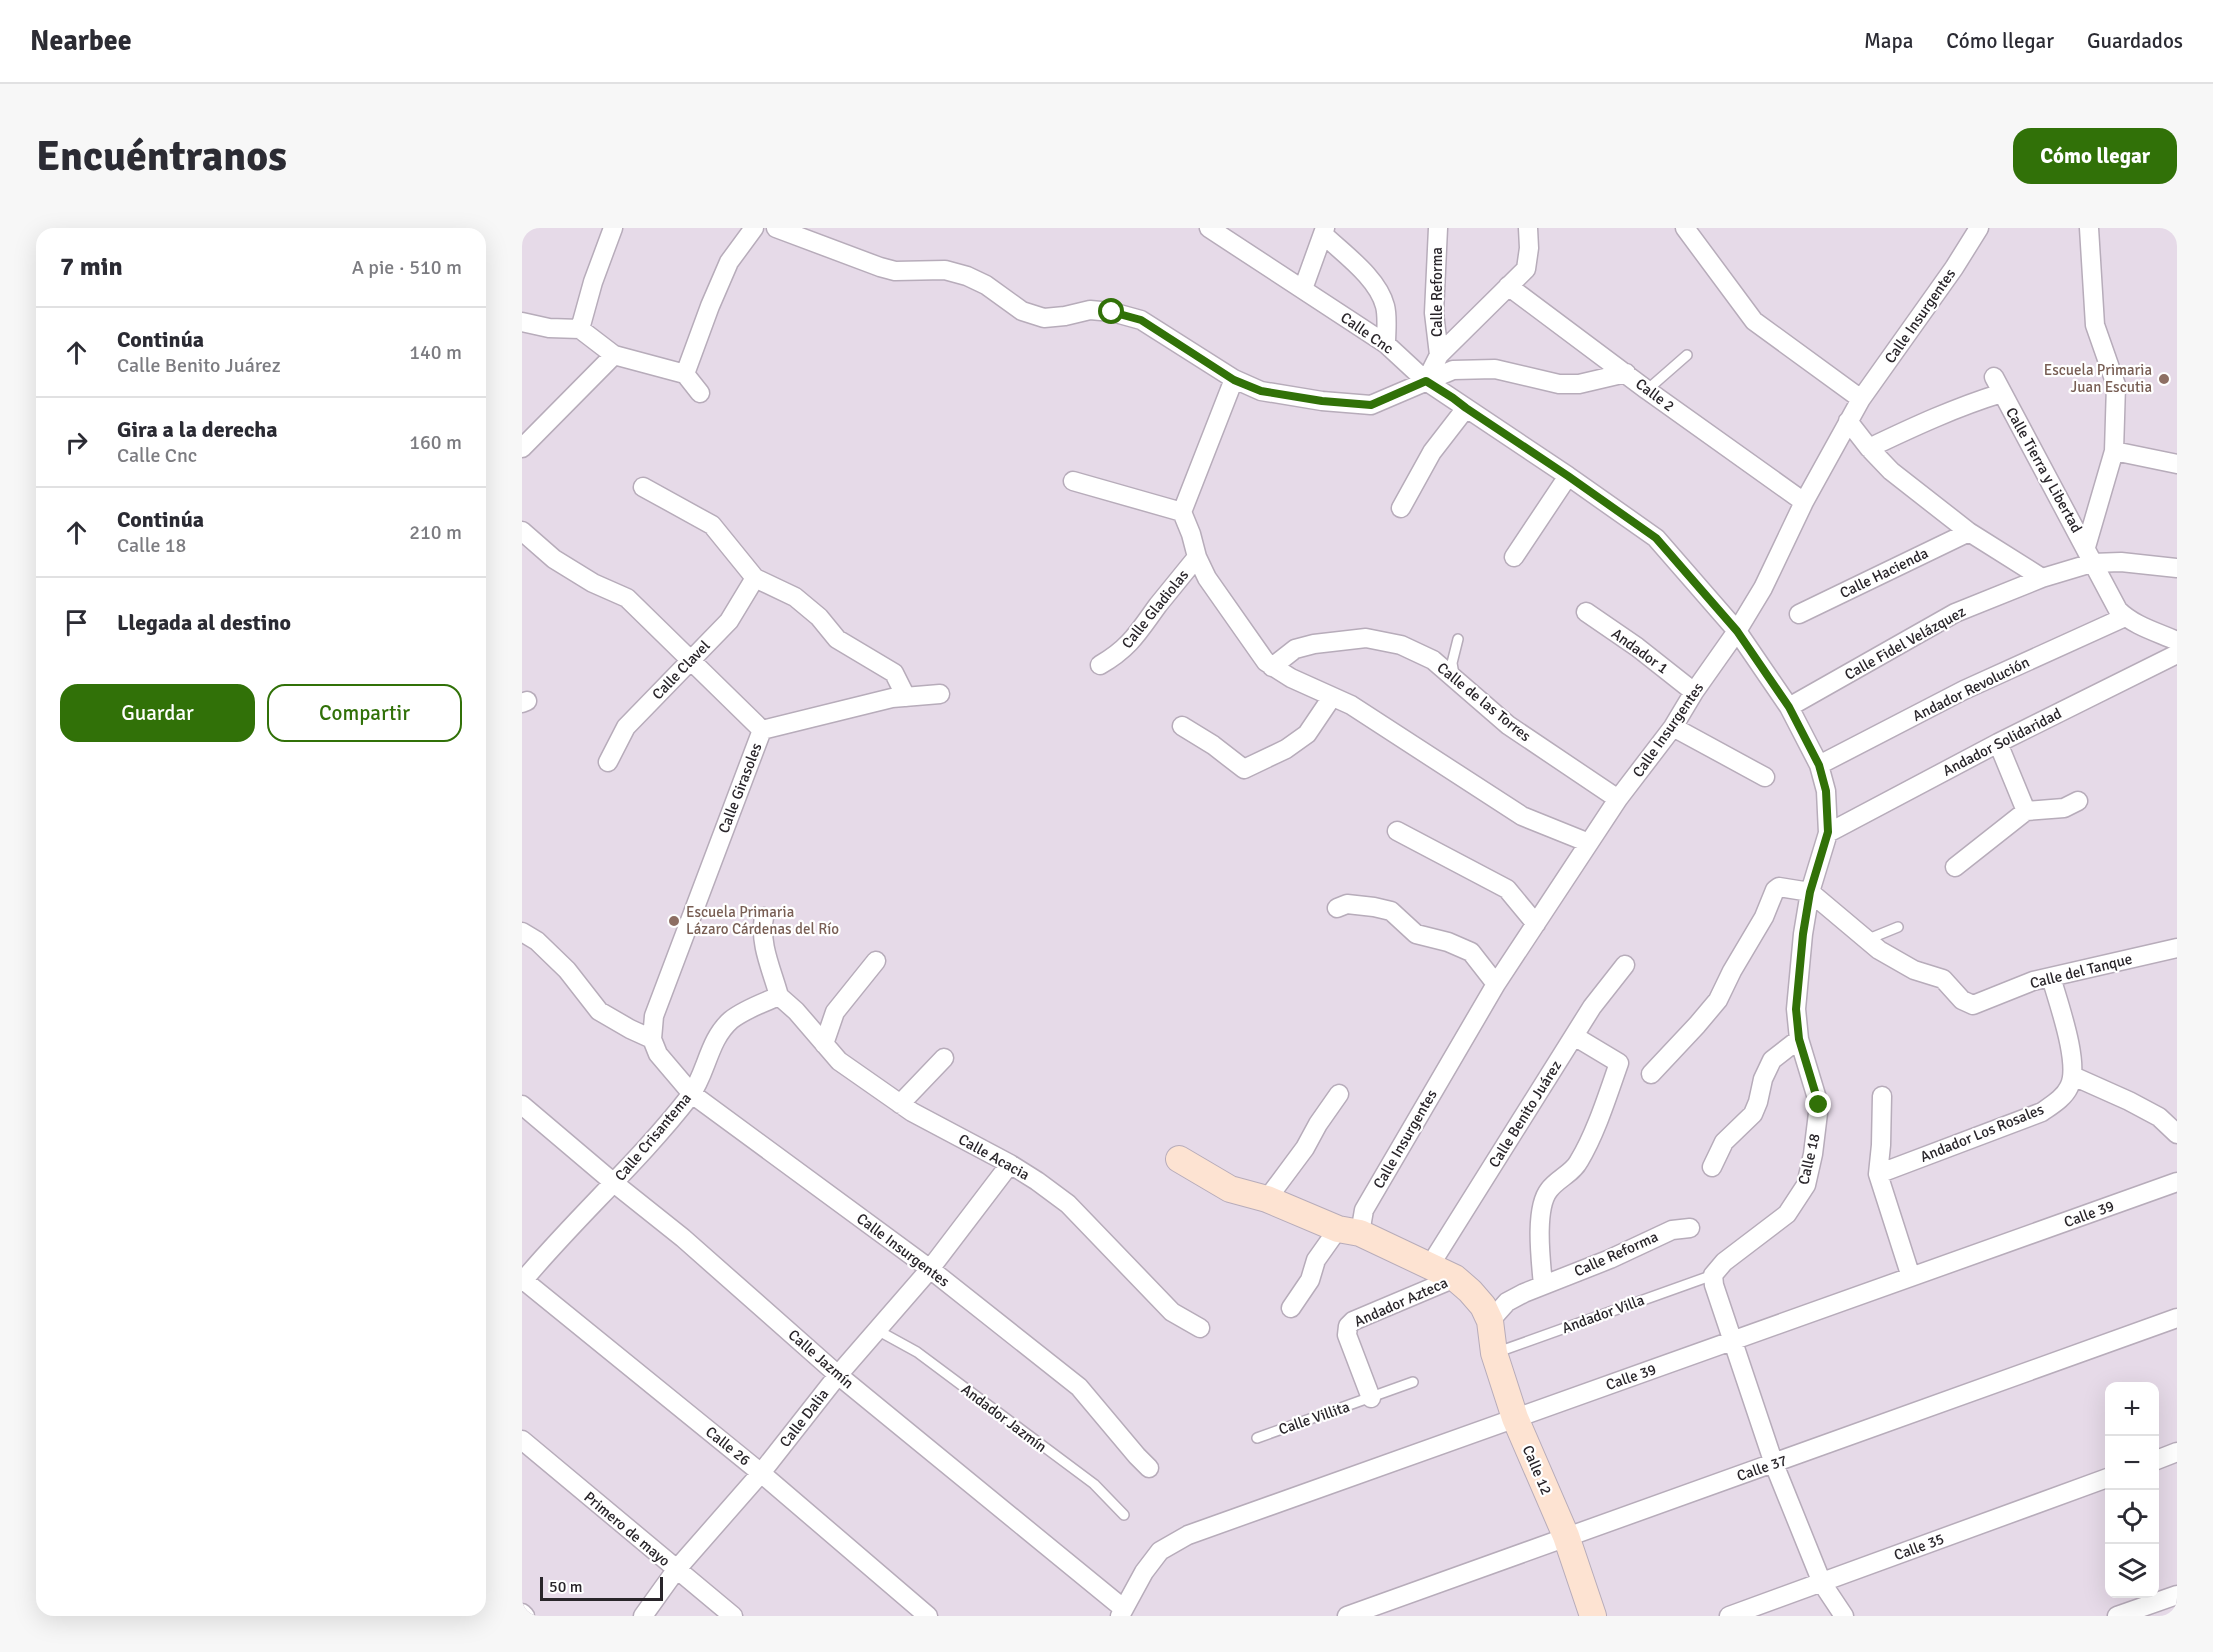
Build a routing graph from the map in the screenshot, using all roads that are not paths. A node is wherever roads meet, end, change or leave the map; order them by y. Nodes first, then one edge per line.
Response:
1 (613, 228) edge
2 (754, 228) edge
3 (776, 228) edge
4 (1209, 228) edge
5 (1438, 228) edge
6 (1528, 228) edge
7 (1979, 228) edge
8 (2089, 228) edge
9 (1324, 231) edge
10 (1694, 232) edge
11 (1508, 286) junction
12 (1303, 289) junction
13 (522, 322) edge
14 (580, 329) junction
15 (1386, 344) junction
16 (614, 355) junction
17 (1439, 355) junction
18 (1687, 355) dead end
19 (1626, 373) junction
20 (685, 374) junction
21 (1234, 380) junction
22 (1426, 381) junction
23 (1647, 390) junction
24 (700, 393) dead end
25 (1861, 399) junction
26 (1466, 408) junction
27 (1848, 421) junction
28 (522, 448) edge
29 (1869, 448) junction
30 (2114, 451) junction
31 (2177, 464) edge
32 (1568, 476) junction
33 (1073, 481) dead end
34 (643, 487) dead end
35 (1804, 502) junction
36 (1401, 508) dead end
37 (1182, 512) junction
38 (522, 531) edge
39 (1969, 532) junction
40 (2089, 555) junction
41 (1514, 556) dead end
42 (1197, 557) junction
43 (2177, 568) edge
44 (755, 578) junction
45 (2042, 578) junction
46 (1586, 612) dead end
47 (1799, 614) dead end
48 (2125, 617) junction
49 (1737, 631) junction
50 (1458, 639) dead end
51 (2177, 641) edge
52 (2177, 654) edge
53 (692, 660) junction
54 (1100, 665) dead end
55 (1272, 667) junction
56 (1455, 680) junction
57 (1694, 692) junction
58 (940, 694) dead end
59 (906, 697) junction
60 (1332, 697) junction
61 (1789, 707) junction
62 (1182, 726) dead end
63 (1674, 727) junction
64 (762, 730) junction
65 (1998, 743) junction
66 (608, 762) dead end
67 (1819, 765) junction
68 (1765, 777) dead end
69 (1618, 799) junction
70 (2078, 801) dead end
71 (2026, 811) junction
72 (1397, 831) dead end
73 (1828, 832) junction
74 (1589, 843) junction
75 (1955, 867) dead end
76 (1810, 892) junction
77 (1337, 908) dead end
78 (764, 916) dead end
79 (1536, 924) junction
80 (1898, 927) dead end
81 (522, 932) edge
82 (1866, 940) junction
83 (2177, 948) edge
84 (876, 961) dead end
85 (1625, 965) dead end
86 (2051, 977) junction
87 (1496, 984) junction
88 (779, 996) junction
89 (1574, 1036) junction
90 (1799, 1039) junction
91 (652, 1040) junction
92 (824, 1044) junction
93 (944, 1058) dead end
94 (1651, 1074) dead end
95 (2073, 1076) junction
96 (692, 1094) junction
97 (1339, 1094) dead end
98 (1882, 1096) dead end
99 (900, 1104) junction
100 (522, 1105) edge
101 (2177, 1134) edge
102 (1179, 1159) dead end
103 (1010, 1164) junction
104 (1712, 1167) dead end
105 (1878, 1174) junction
106 (2177, 1182) edge
107 (614, 1183) junction
108 (1267, 1199) junction
109 (1690, 1228) dead end
110 (1349, 1231) junction
111 (1429, 1267) junction
112 (930, 1269) junction
113 (1713, 1275) junction
114 (1911, 1277) junction
115 (1455, 1278) junction
116 (523, 1281) edge
117 (1543, 1285) junction
118 (1291, 1308) dead end
119 (2177, 1318) edge
120 (1490, 1322) junction
121 (1200, 1328) dead end
122 (877, 1330) junction
123 (1732, 1341) junction
124 (1494, 1353) junction
125 (838, 1374) junction
126 (1413, 1382) dead end
127 (1371, 1398) junction
128 (1515, 1418) junction
129 (1257, 1438) dead end
130 (522, 1440) edge
131 (2177, 1452) edge
132 (2159, 1459) edge
133 (1774, 1464) junction
134 (1149, 1468) dead end
135 (761, 1473) junction
136 (2105, 1478) edge
137 (1124, 1515) dead end
138 (1566, 1536) junction
139 (676, 1569) junction
140 (1822, 1582) junction
141 (2177, 1595) edge
142 (1122, 1612) edge
143 (522, 1613) edge
144 (525, 1616) edge
145 (643, 1616) edge
146 (733, 1616) edge
147 (928, 1616) edge
148 (1347, 1616) edge
149 (1593, 1616) edge
150 (1729, 1616) edge
151 (1844, 1616) edge
152 (2117, 1616) edge

1 - 14 street
2 - 20 street
3 - 21 street
4 - 12 street, Calle Cnc
5 - 17 street, Calle Reforma
6 - 11 street
7 - 25 street, Calle Insurgentes
8 - 30 street
9 - 12 street
9 - 15 street
10 - 25 street
11 - 17 street
11 - 19 street, Calle 2
12 - 15 street, Calle Cnc
13 - 14 street
14 - 16 street
15 - 22 street, Calle Cnc
16 - 20 street
16 - 28 street
17 - 22 street
18 - 23 lane
19 - 22 street
19 - 23 street, Calle 2
20 - 24 street
21 - 22 street
21 - 37 street
22 - 26 street, Calle Cnc
23 - 35 street, Calle 2
25 - 27 street, Calle Insurgentes
26 - 32 street, Calle Cnc
26 - 36 street
27 - 29 street
27 - 35 street, Calle Insurgentes
29 - 39 street
29 - 40 street, Calle Tierra y Libertad
30 - 31 street
30 - 40 street
32 - 41 street
32 - 49 street, Calle Cnc
33 - 37 street
34 - 44 street
35 - 49 street, Calle Insurgentes
37 - 42 street, Calle Gladiolas
38 - 53 street, Calle Girasoles
39 - 45 street
39 - 47 street, Calle Hacienda
40 - 43 street, Calle Fidel Velázquez
40 - 45 street, Calle Fidel Velázquez
40 - 48 street, Calle Tierra y Libertad
42 - 54 street, Calle Gladiolas
42 - 55 street
44 - 53 street, Calle Clavel
44 - 59 street
45 - 61 street, Calle Fidel Velázquez
46 - 57 street, Andador 1
48 - 51 street
48 - 67 street, Andador Revolución
49 - 57 street, Calle Insurgentes
49 - 61 street, Calle 18
50 - 56 lane
52 - 65 street, Andador Solidaridad
53 - 64 street, Calle Girasoles
53 - 66 street, Calle Clavel
55 - 56 street, Calle de las Torres
55 - 60 street
56 - 69 street, Calle de las Torres
57 - 63 street, Calle Insurgentes
58 - 59 street
59 - 64 street
60 - 62 street
60 - 74 street
61 - 67 street, Calle 18
63 - 68 street
63 - 69 street, Calle Insurgentes
64 - 91 street, Calle Girasoles
65 - 71 street
65 - 73 street, Andador Solidaridad
67 - 73 street, Calle 18
69 - 74 street, Calle Insurgentes
70 - 71 street
71 - 75 street
72 - 79 street
73 - 76 street, Calle 18
74 - 79 street, Calle Insurgentes
76 - 82 street, Calle del Tanque
76 - 90 street, Calle 18
76 - 94 street
77 - 87 street
78 - 88 street
79 - 87 street, Calle Insurgentes
80 - 82 lane
81 - 91 street
82 - 86 street, Calle del Tanque
83 - 86 street, Calle del Tanque
84 - 92 street
85 - 89 street, Calle Benito Juárez
86 - 95 street
87 - 110 street, Calle Insurgentes
88 - 92 street, Calle Acacia
88 - 96 street, Calle Crisantema
89 - 111 street, Calle Benito Juárez
89 - 117 street
90 - 104 street
90 - 113 street, Calle 18
91 - 96 street, Calle Insurgentes
92 - 99 street, Calle Acacia
93 - 99 street
95 - 101 street
95 - 105 street, Andador Los Rosales
96 - 107 street, Calle Crisantema
96 - 112 street, Calle Insurgentes
97 - 108 street
98 - 105 street
99 - 103 street, Calle Acacia
100 - 107 street, Calle Jazmín
102 - 108 street
103 - 112 street, Calle Dalia
103 - 121 street, Calle Acacia
105 - 114 street
106 - 114 street, Calle 39
107 - 116 street, Calle Crisantema
107 - 125 street, Calle Jazmín
108 - 110 street
109 - 117 street, Calle Reforma
110 - 111 street
110 - 118 street, Calle Insurgentes
111 - 115 street
112 - 122 street, Calle Dalia
112 - 134 street, Calle Insurgentes
113 - 123 street
113 - 124 lane, Andador Villa
114 - 123 street, Calle 39
115 - 120 street
115 - 127 street, Andador Azteca
116 - 135 street, Calle 26
117 - 120 street, Calle Reforma
119 - 133 street, Calle 37
120 - 124 street, Calle 12
122 - 125 street, Calle Dalia
122 - 137 lane, Andador Jazmín
123 - 128 street, Calle 39
123 - 133 street
124 - 128 street, Calle 12
125 - 135 street, Calle Dalia
125 - 142 street, Calle Jazmín
126 - 127 lane, Calle Villita
127 - 129 lane, Calle Villita
128 - 138 street, Calle 12
128 - 142 street, Calle 39
130 - 139 street, Primero de mayo
131 - 132 street
133 - 138 street, Calle 37
133 - 140 street
135 - 139 street, Calle Dalia
135 - 147 street, Calle 26
136 - 140 street, Calle 35
138 - 148 street, Calle 37
138 - 149 street, Calle 12
139 - 145 street, Calle Dalia
139 - 146 street, Primero de mayo
140 - 150 street, Calle 35
140 - 151 street
141 - 152 street
143 - 144 street

